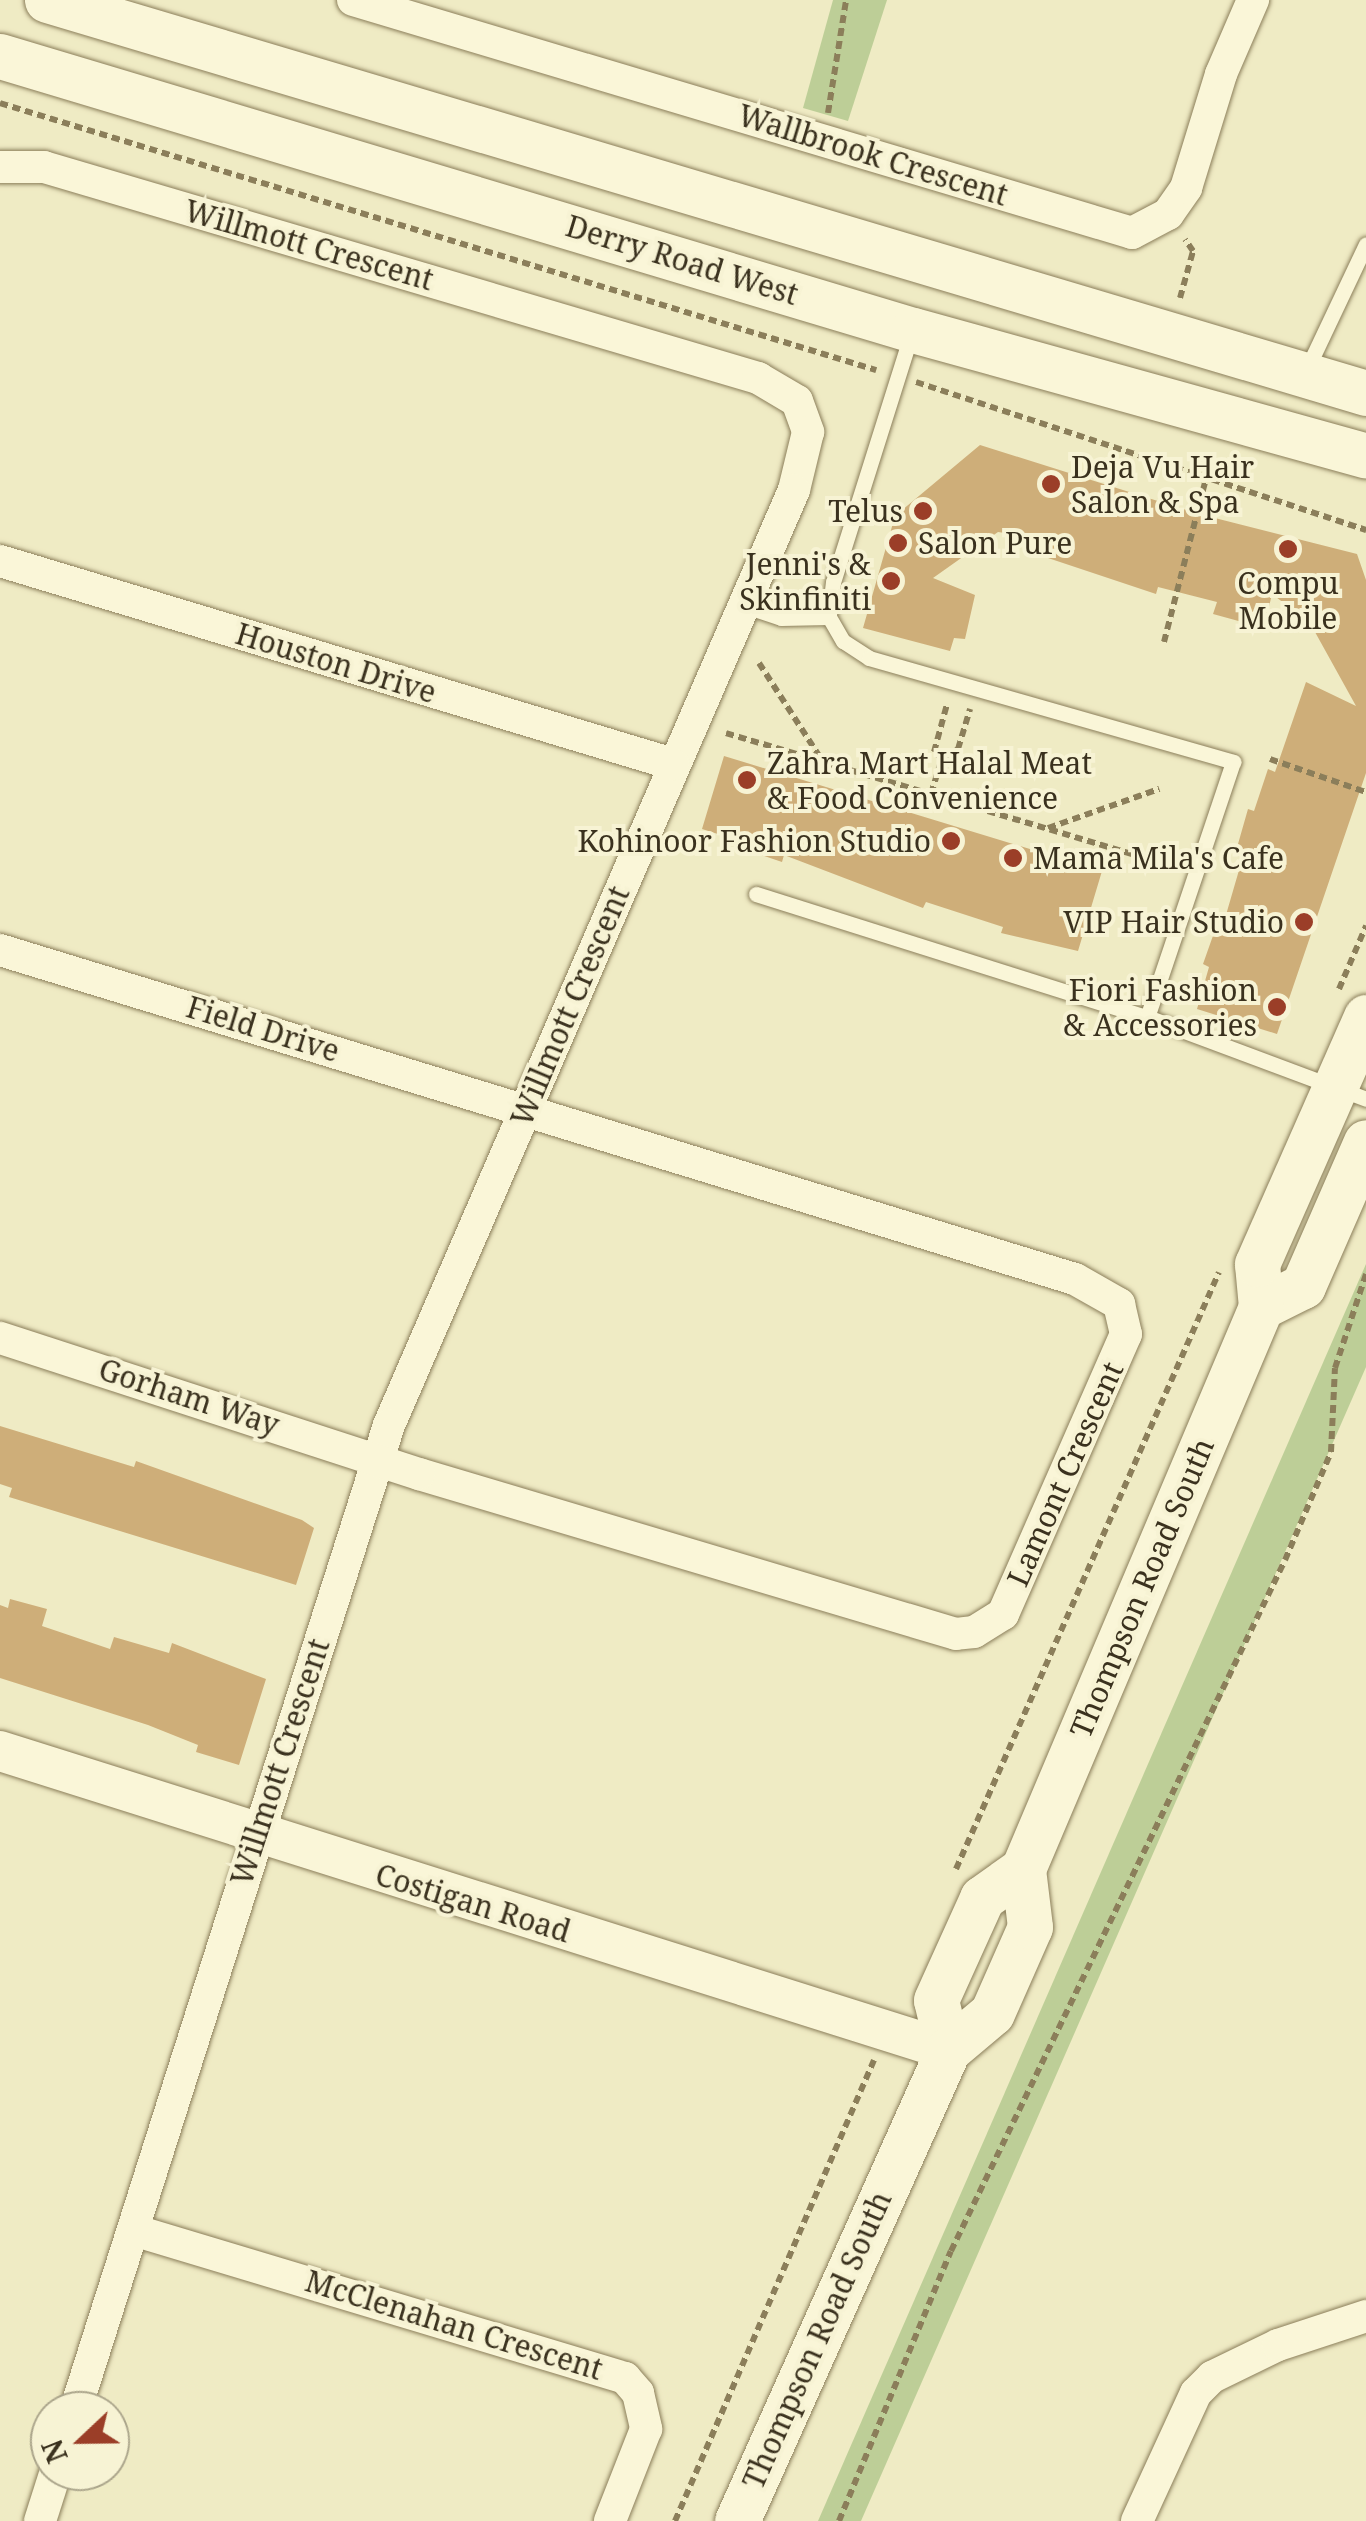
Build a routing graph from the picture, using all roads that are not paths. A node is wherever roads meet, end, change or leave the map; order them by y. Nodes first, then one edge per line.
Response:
1 (46, 0) edge
2 (353, 0) edge
3 (1253, 0) edge
4 (0, 56) edge
5 (0, 167) edge
6 (1366, 244) edge
7 (913, 330) junction
8 (1304, 375) junction
9 (1366, 393) edge
10 (1366, 456) edge
11 (0, 561) edge
12 (742, 605) junction
13 (829, 617) junction
14 (672, 764) junction
15 (756, 894) dead end
16 (0, 950) edge
17 (1352, 1005) edge
18 (1147, 1017) junction
19 (1351, 1093) edge
20 (527, 1108) junction
21 (1366, 1142) edge
22 (1262, 1308) junction
23 (0, 1338) edge
24 (377, 1460) junction
25 (0, 1750) edge
26 (257, 1835) junction
27 (948, 2050) junction
28 (133, 2230) junction
29 (1366, 2316) edge
30 (81, 2391) edge
31 (50, 2491) edge
32 (40, 2521) edge
33 (610, 2521) edge
34 (737, 2521) edge
35 (1137, 2521) edge

1 - 8 main road
2 - 3 street, Wallbrook Crescent
4 - 7 main road, Derry Road West
5 - 12 street, Willmott Crescent
6 - 8 lane
7 - 10 main road, Derry Road West
7 - 13 lane
8 - 9 main road
11 - 14 street, Houston Drive
12 - 13 lane
12 - 14 street, Willmott Crescent
13 - 18 lane
14 - 20 street, Willmott Crescent
15 - 18 lane
16 - 20 street, Field Drive
17 - 19 main road, Thompson Road South
18 - 19 lane
19 - 22 main road, Thompson Road South
20 - 24 street, Willmott Crescent
20 - 24 street, Lamont Crescent
21 - 22 main road
22 - 27 main road, Thompson Road South
23 - 24 street, Gorham Way
24 - 26 street, Willmott Crescent
25 - 26 street, Costigan Road
26 - 27 street, Costigan Road
26 - 28 street, Willmott Crescent
27 - 34 main road, Thompson Road South
28 - 30 street, Willmott Crescent
28 - 33 street, McClenahan Crescent
29 - 35 street
31 - 32 street

